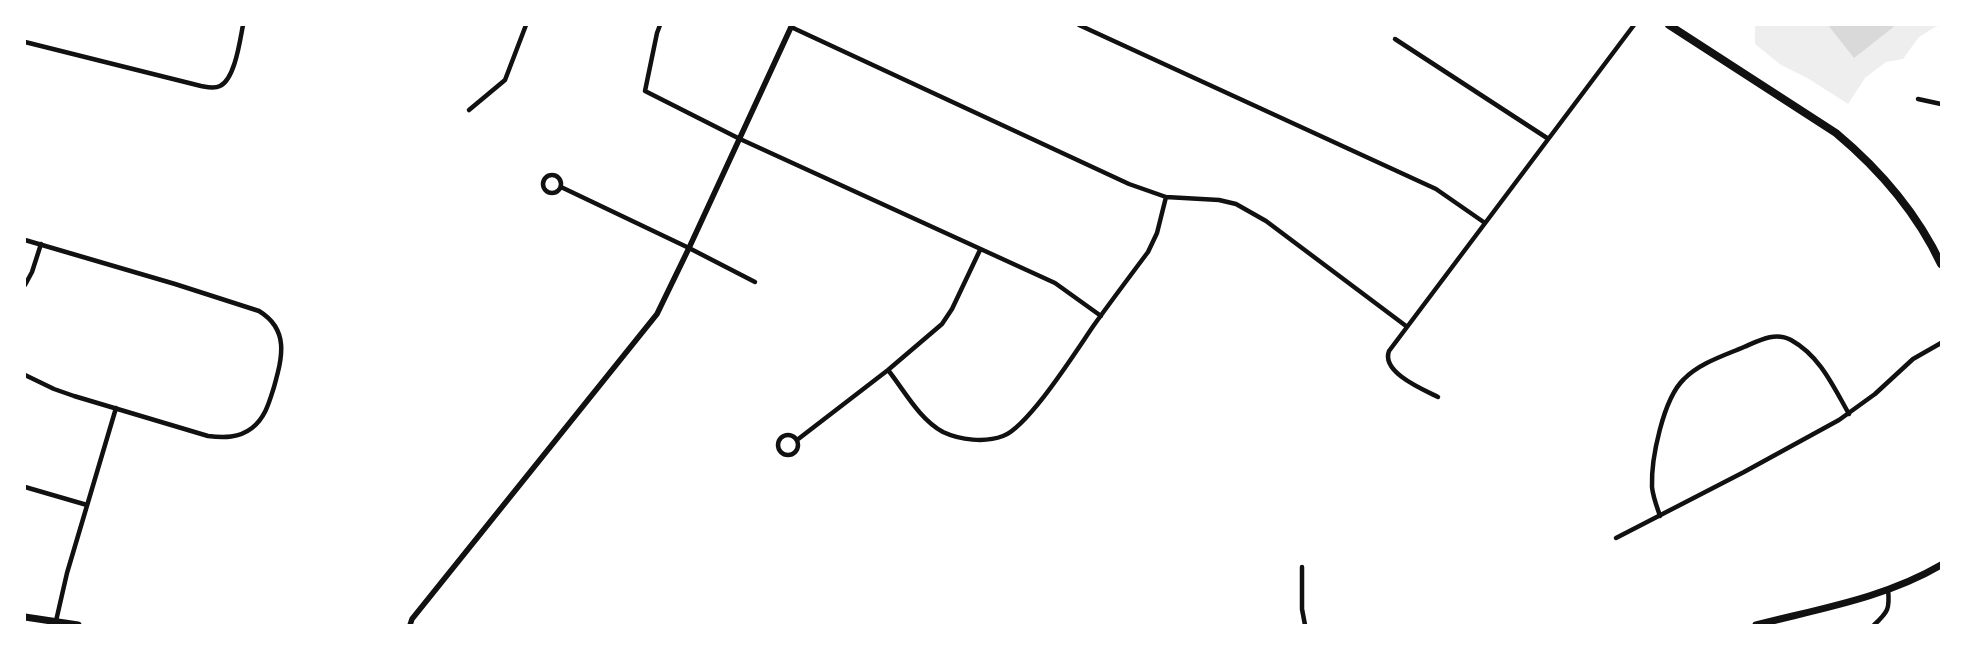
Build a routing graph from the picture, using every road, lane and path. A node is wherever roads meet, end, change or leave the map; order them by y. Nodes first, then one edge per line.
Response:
1 (243, 25) edge
2 (526, 25) edge
3 (660, 25) edge
4 (1079, 25) edge
5 (1634, 25) edge
6 (1669, 25) edge
7 (791, 26) edge
8 (1395, 39) dead end
9 (25, 42) edge
10 (1918, 99) dead end
11 (1941, 104) edge
12 (469, 110) dead end
13 (1547, 138) junction
14 (740, 139) junction
15 (561, 188) dead end
16 (1166, 197) junction
17 (1484, 223) junction
18 (25, 240) edge
19 (41, 244) junction
20 (689, 248) junction
21 (980, 250) junction
22 (1940, 259) edge
23 (755, 282) dead end
24 (25, 285) edge
25 (1101, 316) junction
26 (1406, 326) junction
27 (1941, 343) edge
28 (888, 370) junction
29 (25, 375) edge
30 (1438, 397) dead end
31 (116, 408) junction
32 (1849, 414) junction
33 (798, 440) junction
34 (25, 487) edge
35 (87, 505) junction
36 (1660, 516) junction
37 (1616, 538) dead end
38 (1941, 565) edge
39 (1302, 567) dead end
40 (1888, 589) junction
41 (25, 617) edge
42 (56, 621) junction
43 (78, 625) edge
44 (410, 625) edge
45 (1305, 625) edge
46 (1756, 625) edge
47 (1874, 625) edge

1 - 9 street
2 - 12 street
3 - 14 street
4 - 17 street
5 - 13 street
6 - 22 main road
7 - 14 street
7 - 16 street
8 - 13 street
10 - 11 street
13 - 17 street
14 - 20 street
14 - 21 street
15 - 20 street
16 - 25 street
16 - 26 street
17 - 26 street
18 - 19 street
19 - 24 street
19 - 31 street
20 - 23 street
20 - 44 street
21 - 25 street
21 - 28 street
25 - 28 street
26 - 30 street
27 - 32 street
28 - 33 street
29 - 31 street
31 - 35 street
32 - 36 street
32 - 36 street
33 - 33 street
34 - 35 street
35 - 42 street
36 - 37 street
38 - 40 main road
39 - 45 street
40 - 46 main road
40 - 47 street
41 - 42 main road
42 - 43 main road

